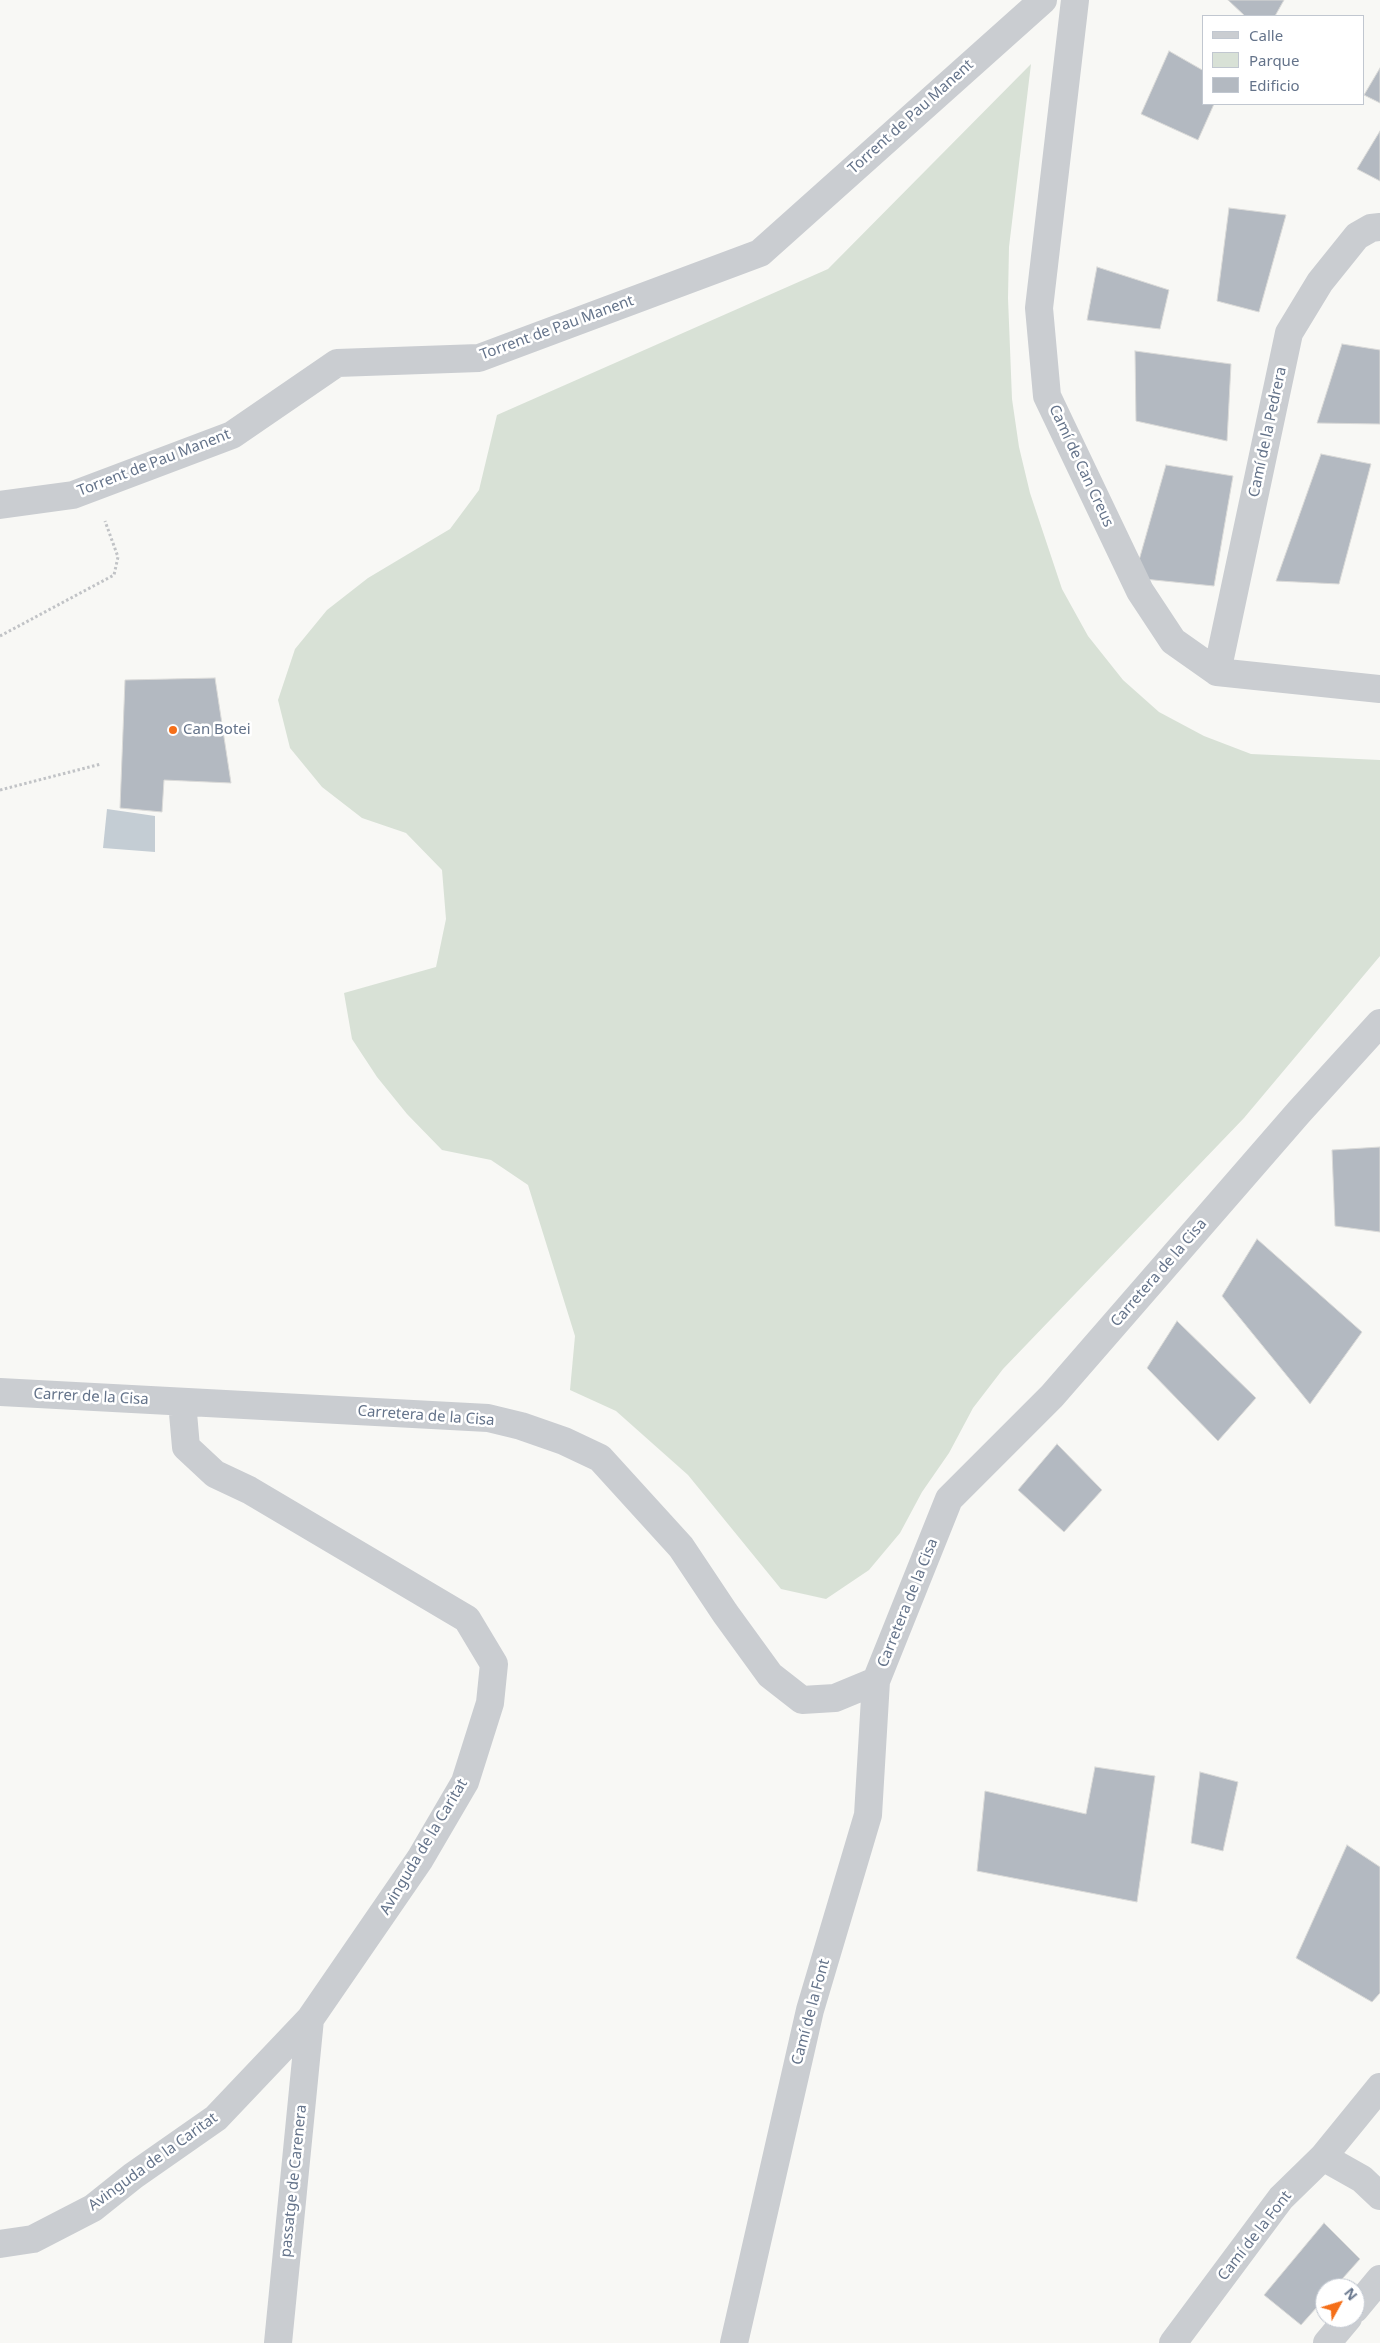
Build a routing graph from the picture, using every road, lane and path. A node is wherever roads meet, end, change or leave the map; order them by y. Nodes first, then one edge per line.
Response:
1 (1043, 0) edge
2 (1075, 0) edge
3 (1380, 227) edge
4 (93, 488) junction
5 (0, 505) edge
6 (0, 636) edge
7 (1217, 672) junction
8 (1380, 689) edge
9 (101, 764) dead end
10 (0, 790) edge
11 (1380, 1023) edge
12 (0, 1392) edge
13 (182, 1402) junction
14 (876, 1681) junction
15 (310, 2020) junction
16 (1380, 2087) edge
17 (1323, 2157) junction
18 (1380, 2196) edge
19 (0, 2244) edge
20 (1380, 2279) edge
21 (1365, 2298) edge
22 (1340, 2328) edge
23 (278, 2343) edge
24 (734, 2343) edge
25 (1173, 2343) edge
26 (1327, 2343) edge

1 - 4 street, Torrent de Pau Manent
2 - 7 street, Camí de Can Creus
3 - 7 street, Camí de la Pedrera
4 - 5 street, Torrent de Pau Manent
4 - 6 path
7 - 8 street, Camí de Can Creus
9 - 10 path
11 - 14 street, Carretera de la Cisa
12 - 13 street, Carrer de la Cisa
13 - 14 street, Carretera de la Cisa
13 - 15 street, Avinguda de la Caritat
14 - 24 street, Camí de la Font
15 - 19 street, Avinguda de la Caritat
15 - 23 street, passatge de Carenera
16 - 17 street, Camí de la Font
17 - 18 street
17 - 25 street, Camí de la Font
20 - 21 street
22 - 26 street

